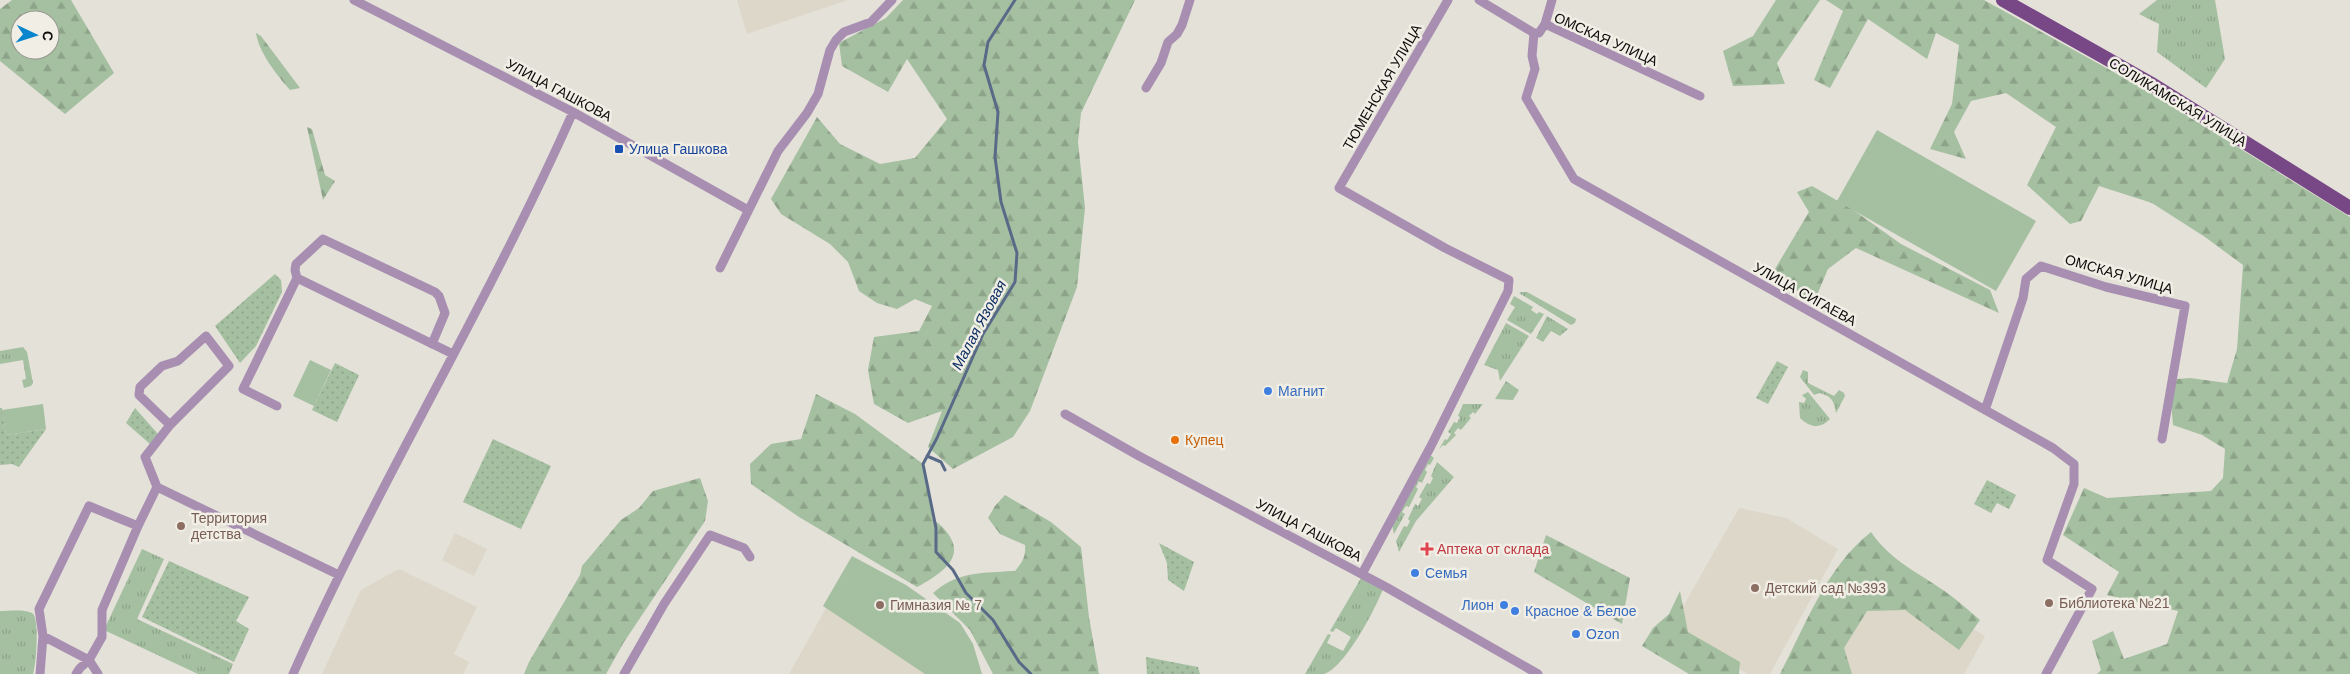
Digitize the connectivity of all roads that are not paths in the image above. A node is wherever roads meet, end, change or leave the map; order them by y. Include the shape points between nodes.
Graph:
1 (892, 0) edge
2 (1190, 0) edge
3 (1448, 0) edge
4 (1479, 0) edge
5 (1552, 0) edge
6 (2003, 0) edge
7 (359, 1) edge
8 (1545, 24) junction
9 (1534, 33) junction
10 (1146, 88) dead end
11 (1700, 96) dead end
12 (573, 112) junction
13 (2350, 208) edge
14 (748, 210) junction
15 (720, 268) dead end
16 (297, 278) junction
17 (432, 344) junction
18 (453, 354) junction
19 (277, 406) dead end
20 (1985, 410) junction
21 (1065, 414) dead end
22 (170, 426) junction
23 (2162, 439) dead end
24 (157, 487) junction
25 (138, 526) junction
26 (750, 556) dead end
27 (1362, 574) junction
28 (338, 575) junction
29 (43, 636) junction
30 (89, 660) junction
31 (40, 674) edge
32 (76, 674) edge
33 (98, 674) edge
34 (293, 674) edge
35 (624, 674) edge
36 (1538, 674) edge
37 (2046, 674) edge

1 - 14 street via 871,22 844,32 836,40 830,50 818,94 778,151
2 - 10 street via 1182,24 1168,42
3 - 27 street, ТЮМЕНСКАЯ УЛИЦА via 1339,188 1509,280 1508,291
4 - 9 street, ОМСКАЯ УЛИЦА
5 - 8 street
6 - 13 main road, СОЛИКАМСКАЯ УЛИЦА via 2150,83
7 - 12 street, УЛИЦА ГАШКОВА
8 - 9 street, ОМСКАЯ УЛИЦА via 1539,33
8 - 11 street, ОМСКАЯ УЛИЦА
9 - 20 street, УЛИЦА СИГАЕВА via 1534,69 1526,98 1574,179
12 - 14 street, УЛИЦА ГАШКОВА
12 - 18 street via 518,232
14 - 15 street
16 - 17 street
16 - 17 street via 296,264 323,239 435,292 445,313
16 - 19 street via 243,389
17 - 18 street
18 - 28 street
20 - 23 street, ОМСКАЯ УЛИЦА via 2023,298 2026,279 2041,266 2106,287 2185,306
20 - 37 street, УЛИЦА СИГАЕВА via 2053,448 2074,464 2074,484 2047,560 2092,590
21 - 27 street, УЛИЦА ГАШКОВА
22 - 22 street via 229,366 206,336 178,361 162,366 140,387 139,395
22 - 24 street via 145,457
24 - 25 street
24 - 28 street
25 - 29 street via 89,506 39,609
25 - 30 street via 102,610 102,637
26 - 35 street via 744,548 710,535 664,604
27 - 36 street, УЛИЦА ГАШКОВА
28 - 34 street
29 - 30 street
29 - 31 street
30 - 32 street
30 - 33 street

